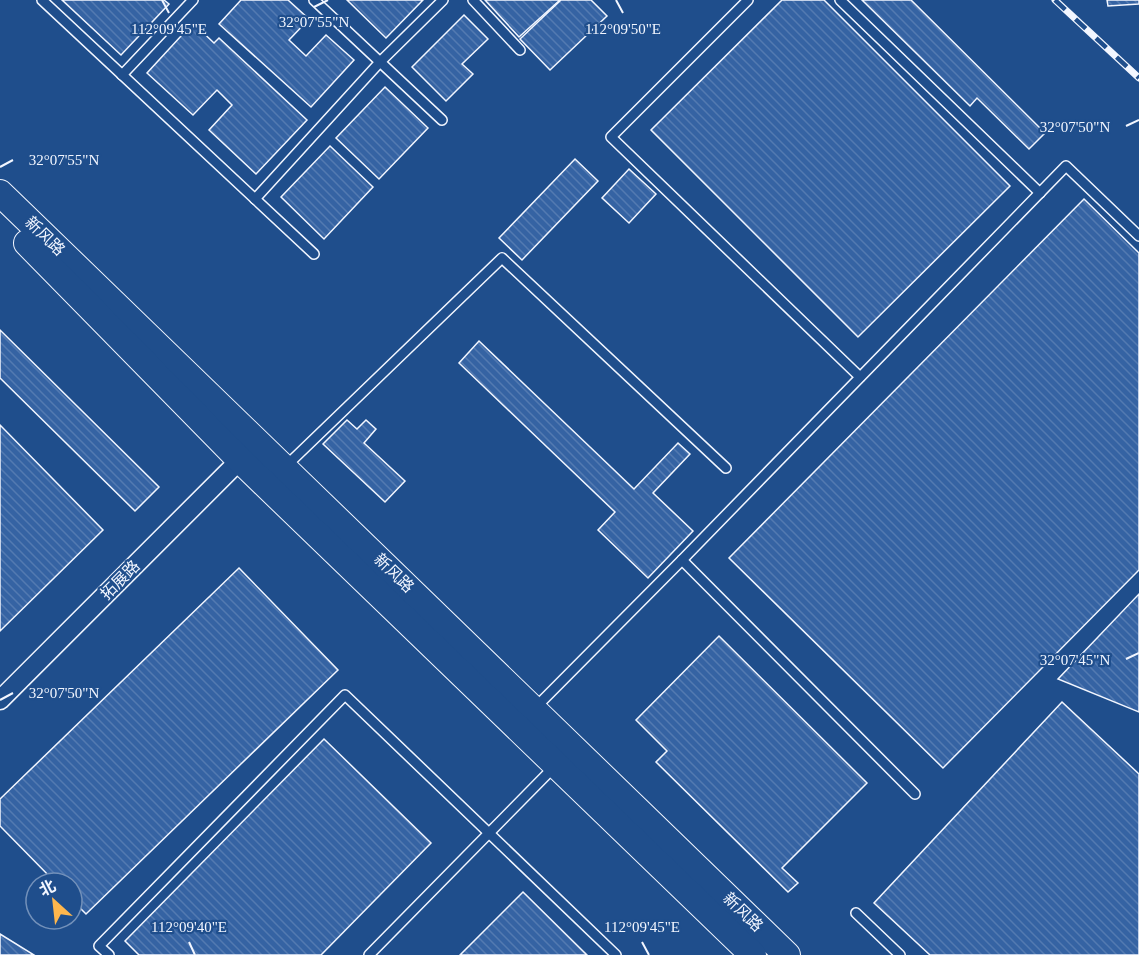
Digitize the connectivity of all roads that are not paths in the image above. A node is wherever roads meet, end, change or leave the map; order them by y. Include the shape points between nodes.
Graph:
1 (42, 0) edge
2 (193, 0) edge
3 (315, 0) edge
4 (443, 0) edge
5 (473, 0) edge
6 (748, 0) edge
7 (840, 0) edge
8 (520, 50) dead end
9 (380, 62) junction
10 (122, 75) junction
11 (442, 120) dead end
12 (0, 193) edge
13 (1040, 193) junction
14 (255, 199) junction
15 (0, 214) edge
16 (1139, 236) edge
17 (314, 254) dead end
18 (860, 377) junction
19 (240, 460) junction
20 (285, 467) junction
21 (726, 468) dead end
22 (682, 560) junction
23 (0, 700) edge
24 (534, 709) junction
25 (556, 764) junction
26 (915, 794) dead end
27 (489, 832) junction
28 (856, 913) dead end
29 (109, 955) edge
30 (369, 955) edge
31 (616, 955) edge
32 (753, 955) edge
33 (787, 955) edge
34 (900, 955) edge

1 - 10 lane
2 - 10 lane
3 - 9 lane
4 - 9 lane
5 - 8 lane
6 - 18 lane via 612,137
7 - 13 lane
9 - 11 lane
9 - 14 lane
10 - 14 lane
12 - 20 street, 新风路
13 - 16 lane via 1066,166
13 - 18 lane
14 - 17 lane
15 - 19 street, 新风路
18 - 22 lane
19 - 23 street, 拓展路
19 - 25 street, 新风路
20 - 21 lane via 502,258
20 - 24 street, 新风路
22 - 24 lane
22 - 26 lane
24 - 33 street, 新风路
25 - 27 lane
25 - 32 street, 新风路
27 - 29 lane via 345,695 99,946
27 - 30 lane
27 - 31 lane
28 - 34 lane

